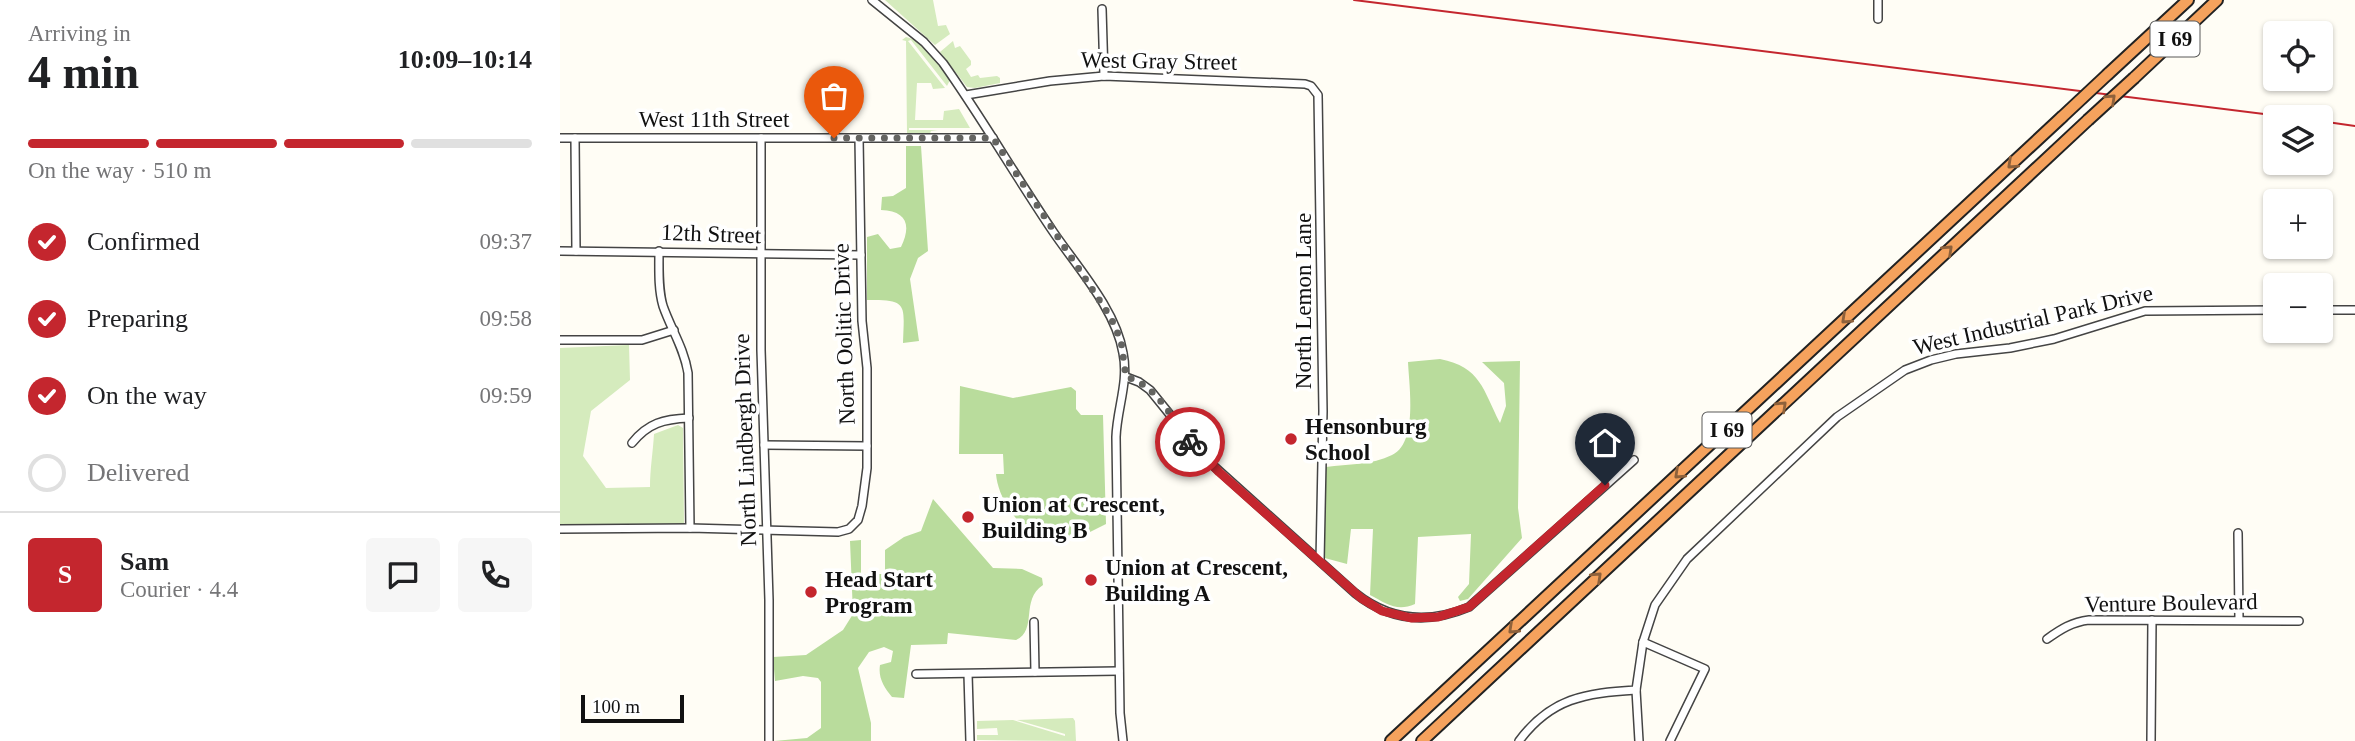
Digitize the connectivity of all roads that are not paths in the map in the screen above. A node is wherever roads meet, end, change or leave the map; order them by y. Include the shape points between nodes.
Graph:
1 (872, 0) edge
2 (1878, 0) edge
3 (2188, 0) edge
4 (2217, 0) edge
5 (1102, 9) dead end
6 (1878, 19) dead end
7 (1104, 76) junction
8 (1311, 86) joint
9 (966, 95) junction
10 (560, 138) edge
11 (575, 138) junction
12 (761, 138) junction
13 (859, 138) junction
14 (993, 138) junction
15 (560, 251) edge
16 (576, 251) junction
17 (659, 251) junction
18 (761, 253) junction
19 (861, 255) junction
20 (2263, 310) edge
21 (2333, 310) edge
22 (2355, 310) edge
23 (674, 330) junction
24 (560, 340) edge
25 (1126, 377) junction
26 (689, 418) junction
27 (632, 443) dead end
28 (764, 445) junction
29 (867, 446) junction
30 (1634, 460) dead end
31 (690, 528) junction
32 (560, 529) edge
33 (766, 530) junction
34 (2238, 533) dead end
35 (1320, 561) junction
36 (2239, 620) junction
37 (2151, 621) junction
38 (2299, 621) dead end
39 (1034, 622) dead end
40 (2047, 639) dead end
41 (1643, 642) junction
42 (1119, 671) junction
43 (1035, 672) junction
44 (916, 674) dead end
45 (968, 674) junction
46 (1636, 690) junction
47 (769, 741) edge
48 (970, 741) edge
49 (1123, 741) edge
50 (1391, 741) edge
51 (1422, 741) edge
52 (1519, 741) edge
53 (1639, 741) edge
54 (1670, 741) edge
55 (2151, 741) edge

1 - 9 street via 924,42
2 - 6 street
3 -> 50 highway, I 69, bridge
51 -> 4 highway, I 69, bridge
5 - 7 street
7 - 8 street, West Gray Street
7 - 9 street, West Gray Street
8 - 35 street, North Lemon Lane via 1318,95 1321,196
9 - 14 street
10 - 11 street, West 11th Street
11 - 12 street, West 11th Street
11 - 16 street
12 - 13 street, West 11th Street
12 - 18 street, North Lindbergh Drive
13 - 14 street, West 11th Street
13 - 19 street, North Oolitic Drive
14 - 25 street via 1111,318 1121,341
15 - 16 street, 12th Street
16 - 17 street, 12th Street
17 - 18 street, 12th Street
17 - 23 street via 659,286
18 - 19 street, 12th Street
18 - 28 street, North Lindbergh Drive
19 - 29 street, North Oolitic Drive
20 - 41 street, West Industrial Park Drive via 2146,311 2054,339 1956,354 1905,370 1837,417 1693,552 1655,605
21 - 22 street
23 - 24 street via 642,340
23 - 26 street via 688,373
25 - 35 street via 1155,396 1206,459
25 - 42 street via 1116,437
26 - 27 street via 653,425
26 - 31 street
28 - 29 street
28 - 33 street, North Lindbergh Drive
29 - 33 street, North Oolitic Drive via 862,506 852,527 838,532
30 - 35 street via 1478,601 1450,614 1411,618 1382,611
31 - 32 street
31 - 33 street
33 - 47 street, North Lindbergh Drive
34 - 36 street
36 - 37 street, Venture Boulevard
36 - 38 street, Venture Boulevard
37 - 40 street, Venture Boulevard via 2078,621
37 - 55 street
39 - 43 street
41 - 46 street, West Industrial Park Drive
41 - 54 street via 1704,669
42 - 43 street
42 - 49 street
43 - 45 street
44 - 45 street
45 - 48 street
46 - 52 street via 1573,698 1547,711
46 - 53 street, West Industrial Park Drive

